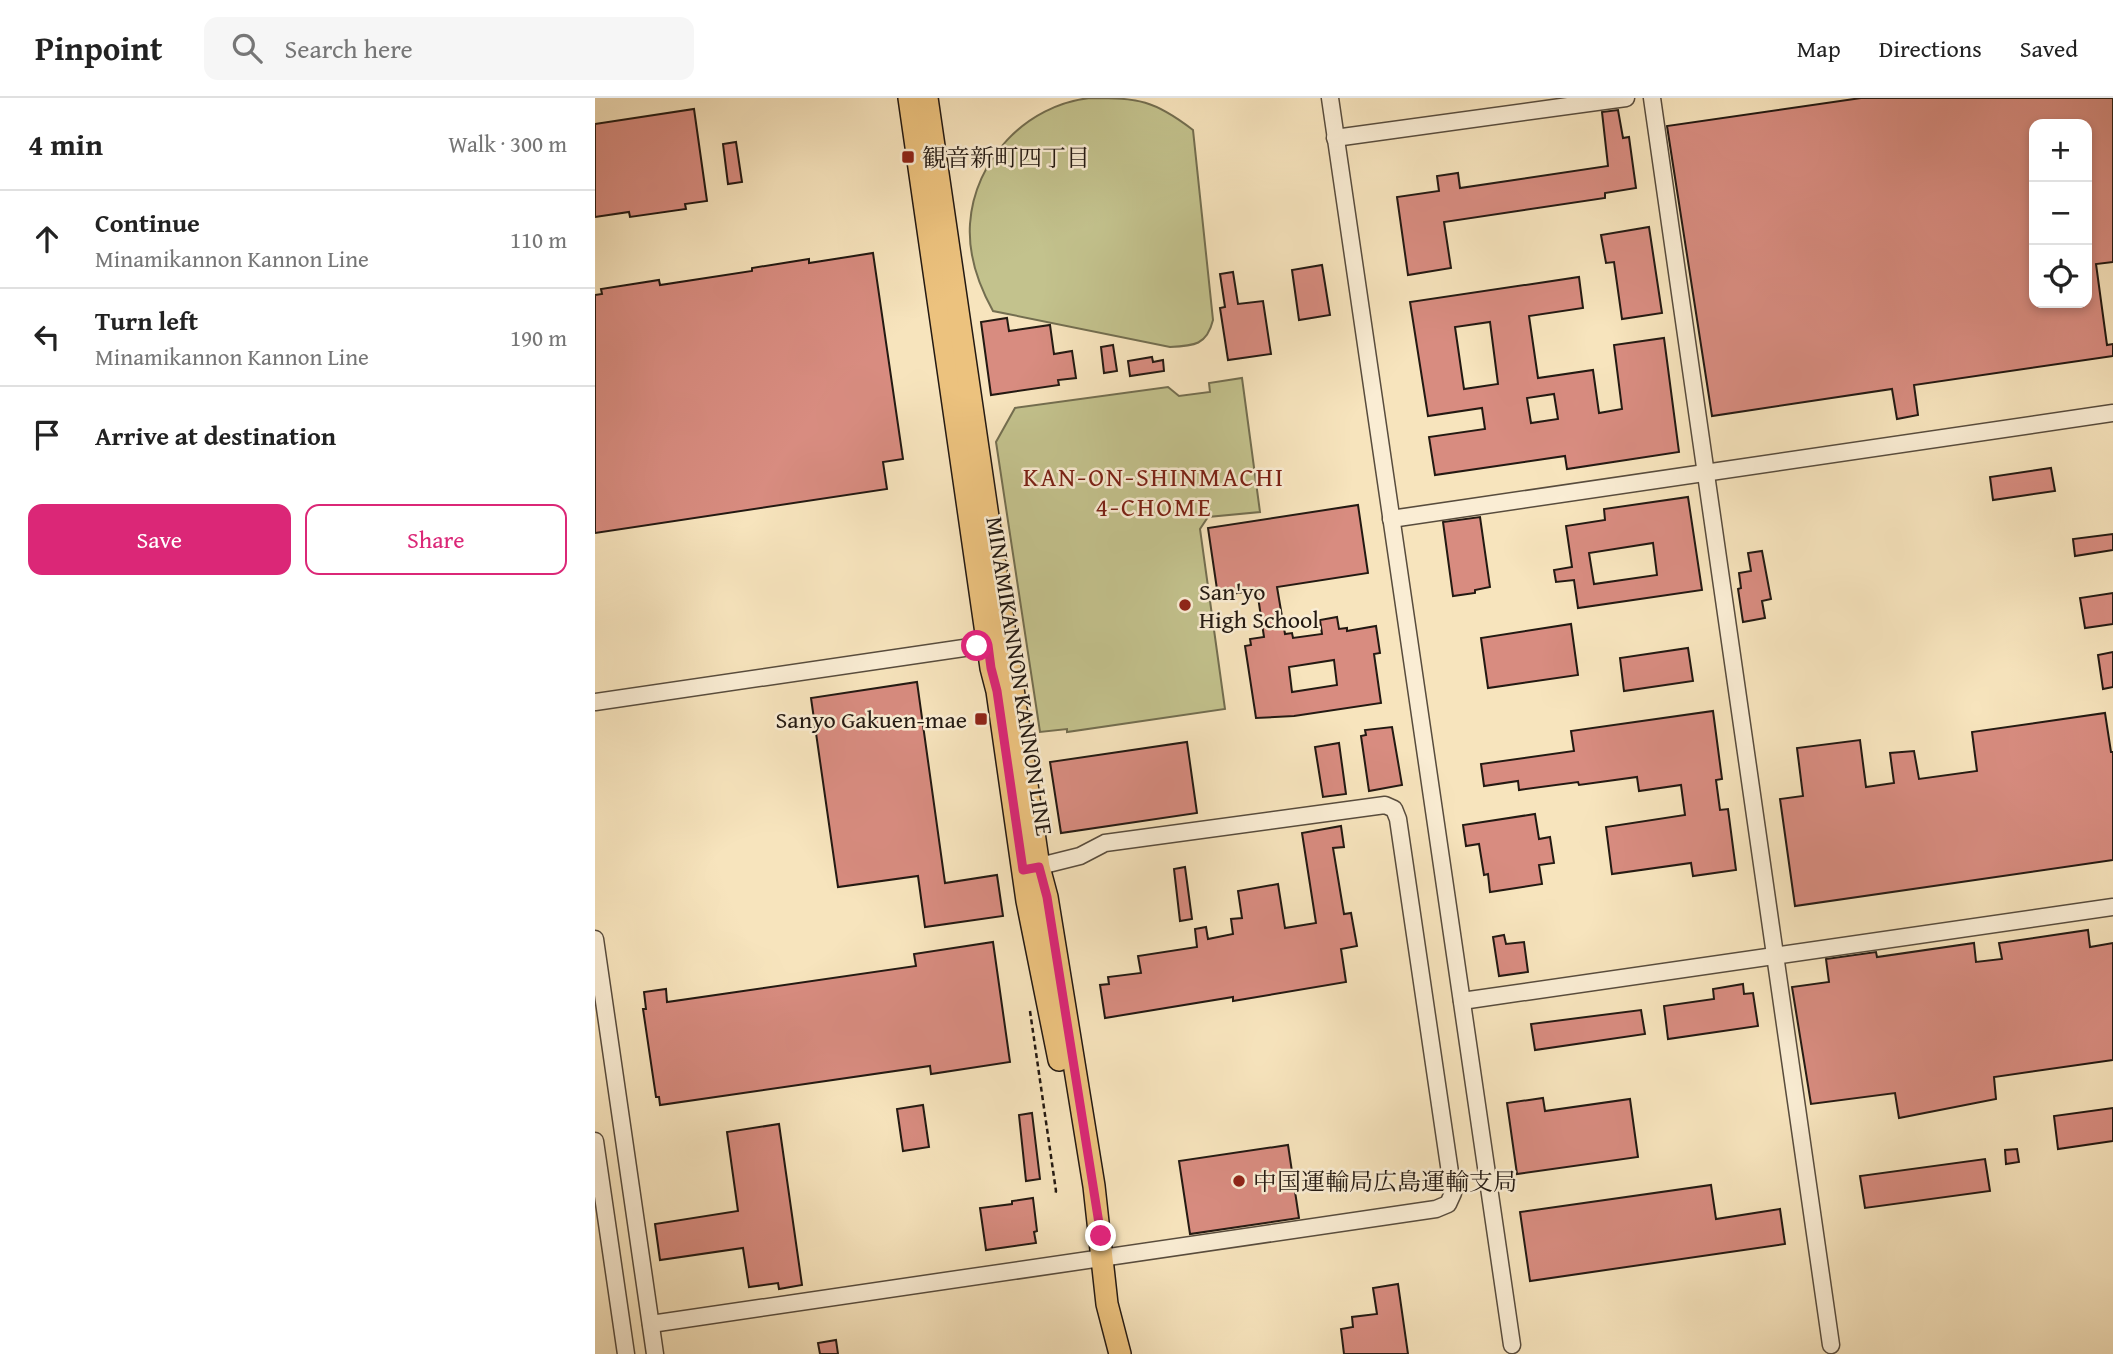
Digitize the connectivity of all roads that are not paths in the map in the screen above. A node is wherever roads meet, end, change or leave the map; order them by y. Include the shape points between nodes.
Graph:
1 (909, 98) edge
2 (927, 98) edge
3 (1330, 98) edge
4 (1626, 98) edge
5 (1652, 98) edge
6 (1335, 138) junction
7 (2113, 413) edge
8 (1706, 473) junction
9 (1391, 519) junction
10 (997, 643) junction
11 (595, 702) edge
12 (1031, 869) junction
13 (2113, 907) edge
14 (595, 939) edge
15 (1776, 956) junction
16 (1462, 1001) junction
17 (595, 1141) edge
18 (1101, 1258) junction
19 (650, 1324) junction
20 (1512, 1345) dead end
21 (1832, 1345) dead end
22 (626, 1354) edge
23 (655, 1354) edge
24 (1120, 1354) edge

1 - 10 main road, MINAMIKANNON KANNON LINE
2 - 10 main road, MINAMIKANNON KANNON LINE
3 - 6 street
4 - 6 street
5 - 8 street
6 - 9 street
7 - 8 street
8 - 9 street
8 - 15 street
9 - 16 street
10 - 11 street
10 - 12 main road, MINAMIKANNON KANNON LINE via 991,668
12 - 18 main road, MINAMIKANNON KANNON LINE via 1047,897 1094,1186
12 - 18 street via 1080,856 1105,843 1385,805 1398,819 1451,1200 1436,1209
13 - 15 street
14 - 19 street
15 - 16 street
15 - 21 street
16 - 20 street
17 - 22 street
18 - 19 street
18 - 24 main road, MINAMIKANNON KANNON LINE
19 - 23 street

